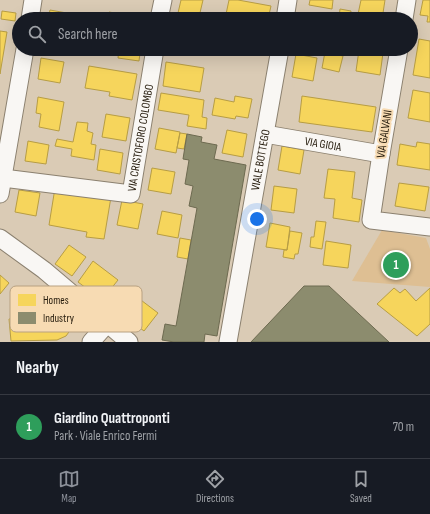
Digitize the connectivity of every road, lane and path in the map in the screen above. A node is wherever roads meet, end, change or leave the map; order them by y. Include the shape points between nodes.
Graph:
1 (33, 0) edge
2 (163, 0) edge
3 (288, 0) edge
4 (407, 0) edge
5 (31, 12) edge
6 (161, 12) edge
7 (286, 12) edge
8 (405, 12) edge
9 (24, 56) edge
10 (154, 56) edge
11 (279, 56) edge
12 (398, 56) edge
13 (266, 134) junction
14 (381, 154) junction
15 (2, 186) edge
16 (430, 227) edge
17 (0, 238) edge
18 (63, 286) edge
19 (100, 332) edge
20 (116, 332) edge
21 (91, 342) edge
22 (128, 342) edge
23 (228, 342) edge

1 - 5 street
2 - 6 street
3 - 7 street
4 - 8 street
9 - 15 street
10 - 15 street, VIA CRISTOFORO COLOMBO via 131,194
11 - 13 street, VIALE BOTTEGO
12 - 14 street, VIA GALVANI
13 - 14 street, VIA GIOIA
13 - 23 street, VIALE BOTTEGO
14 - 16 street, VIA GALVANI via 371,220
17 - 18 street
19 - 21 street
20 - 22 street

